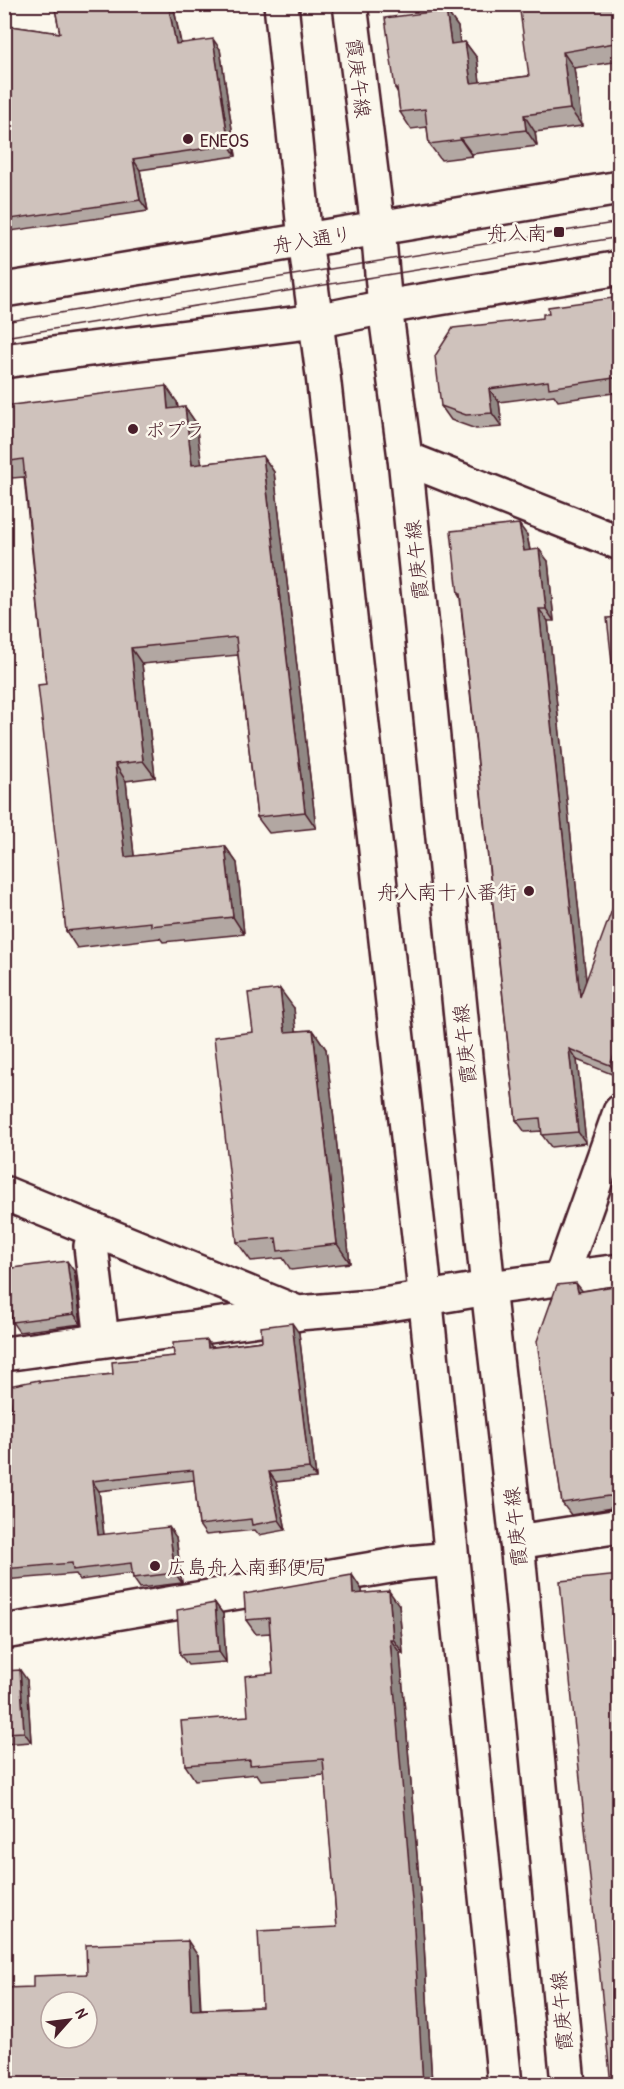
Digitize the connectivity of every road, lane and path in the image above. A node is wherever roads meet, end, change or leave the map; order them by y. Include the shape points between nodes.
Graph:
1 (281, 4) edge
2 (350, 4) edge
3 (620, 188) edge
4 (378, 228) junction
5 (305, 240) junction
6 (620, 268) edge
7 (4, 290) edge
8 (385, 307) junction
9 (316, 321) junction
10 (4, 361) edge
11 (405, 458) junction
12 (620, 543) edge
13 (620, 1112) edge
14 (4, 1193) edge
15 (95, 1230) junction
16 (620, 1271) edge
17 (561, 1278) junction
18 (488, 1288) junction
19 (425, 1298) junction
20 (298, 1313) junction
21 (102, 1340) junction
22 (4, 1354) edge
23 (620, 1526) edge
24 (517, 1542) junction
25 (452, 1559) junction
26 (4, 1632) edge
27 (505, 2085) edge
28 (568, 2085) edge

1 - 5 street
2 - 4 street, 霞庚午線
3 - 4 street, 舟入通り
4 - 5 street, 舟入通り
4 - 8 street, 霞庚午線
5 - 7 street, 舟入通り
5 - 9 street
6 - 8 street
8 - 9 street
8 - 11 street, 霞庚午線
9 - 10 street
9 - 19 street
11 - 12 street
11 - 18 street, 霞庚午線
13 - 17 street
14 - 15 street
15 - 20 street
15 - 21 street via 91,1246
16 - 17 street
17 - 18 street
18 - 19 street
18 - 24 street, 霞庚午線
19 - 20 street
19 - 25 street
20 - 21 street
21 - 22 street
23 - 24 street
24 - 28 street, 霞庚午線
25 - 26 street via 408,1563
25 - 27 street

